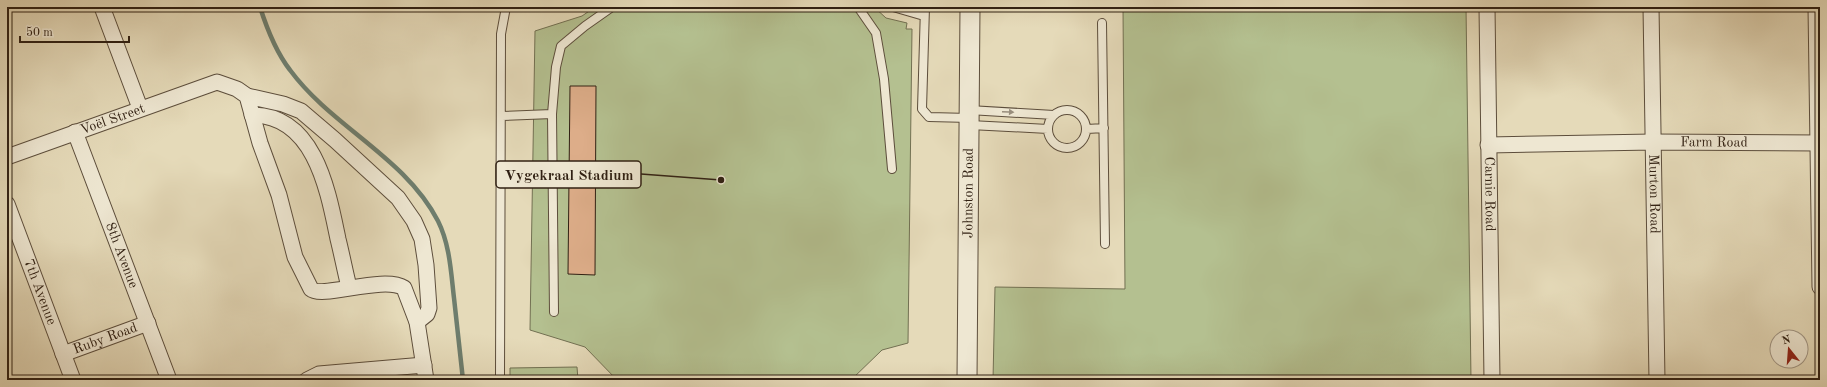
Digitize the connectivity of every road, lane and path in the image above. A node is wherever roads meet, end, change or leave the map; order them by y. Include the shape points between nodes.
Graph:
1 (102, 7) edge
2 (506, 7) edge
3 (612, 7) edge
4 (858, 7) edge
5 (893, 7) edge
6 (925, 7) edge
7 (970, 7) edge
8 (1487, 7) edge
9 (1651, 7) edge
10 (1816, 7) edge
11 (924, 16) junction
12 (1102, 23) dead end
13 (247, 96) junction
14 (140, 108) junction
15 (552, 114) junction
16 (252, 115) junction
17 (1054, 115) junction
18 (502, 116) junction
19 (970, 118) junction
20 (1086, 128) junction
21 (1104, 128) junction
22 (1048, 129) junction
23 (75, 132) junction
24 (1653, 142) junction
25 (1819, 143) edge
26 (1488, 145) junction
27 (7, 157) edge
28 (892, 169) dead end
29 (7, 204) edge
30 (1104, 244) dead end
31 (349, 287) junction
32 (1820, 287) edge
33 (554, 312) dead end
34 (417, 322) junction
35 (148, 323) junction
36 (63, 354) junction
37 (424, 365) junction
38 (73, 380) edge
39 (169, 380) edge
40 (307, 380) edge
41 (426, 380) edge
42 (500, 380) edge
43 (967, 380) edge
44 (1492, 380) edge
45 (1657, 380) edge

1 - 14 street
2 - 18 lane via 501,34
3 - 15 lane via 561,46 556,67
4 - 28 lane via 876,33 884,79
5 - 11 lane
6 - 11 lane
7 - 19 street, Johnston Road
8 - 26 street, Carnie Road
9 - 24 street, Murton Road
10 - 25 street
11 - 19 lane via 922,109 929,118
12 - 21 lane
13 - 14 street, Voël Street via 237,89 217,82
13 - 16 street
13 - 34 street via 301,111 374,174 405,206 419,231 426,265 429,308 427,314
14 - 23 street, Voël Street
15 - 18 lane
15 - 33 lane
16 - 31 street via 275,118 304,142 315,157 331,204
16 - 31 street via 279,195 295,257 306,281 314,292 319,293
19 -> 17 lane
17 - 20 lane via 1068,109 1075,111 1085,121
17 - 22 lane
18 - 42 lane
19 - 22 lane
19 - 43 street, Johnston Road
20 - 21 lane
20 - 22 lane via 1081,142 1068,148 1054,142
21 - 30 lane
23 - 27 street, Voël Street
23 - 35 street, 8th Avenue
24 - 25 street, Farm Road
24 - 26 street, Farm Road
24 - 45 street, Murton Road
25 - 32 street
26 - 44 street, Carnie Road
29 - 36 street, 7th Avenue
31 - 34 street via 384,285 404,288
34 - 37 street
35 - 36 street, Ruby Road
35 - 39 street, 8th Avenue
36 - 38 street, 7th Avenue
37 - 40 street via 319,374
37 - 41 street

